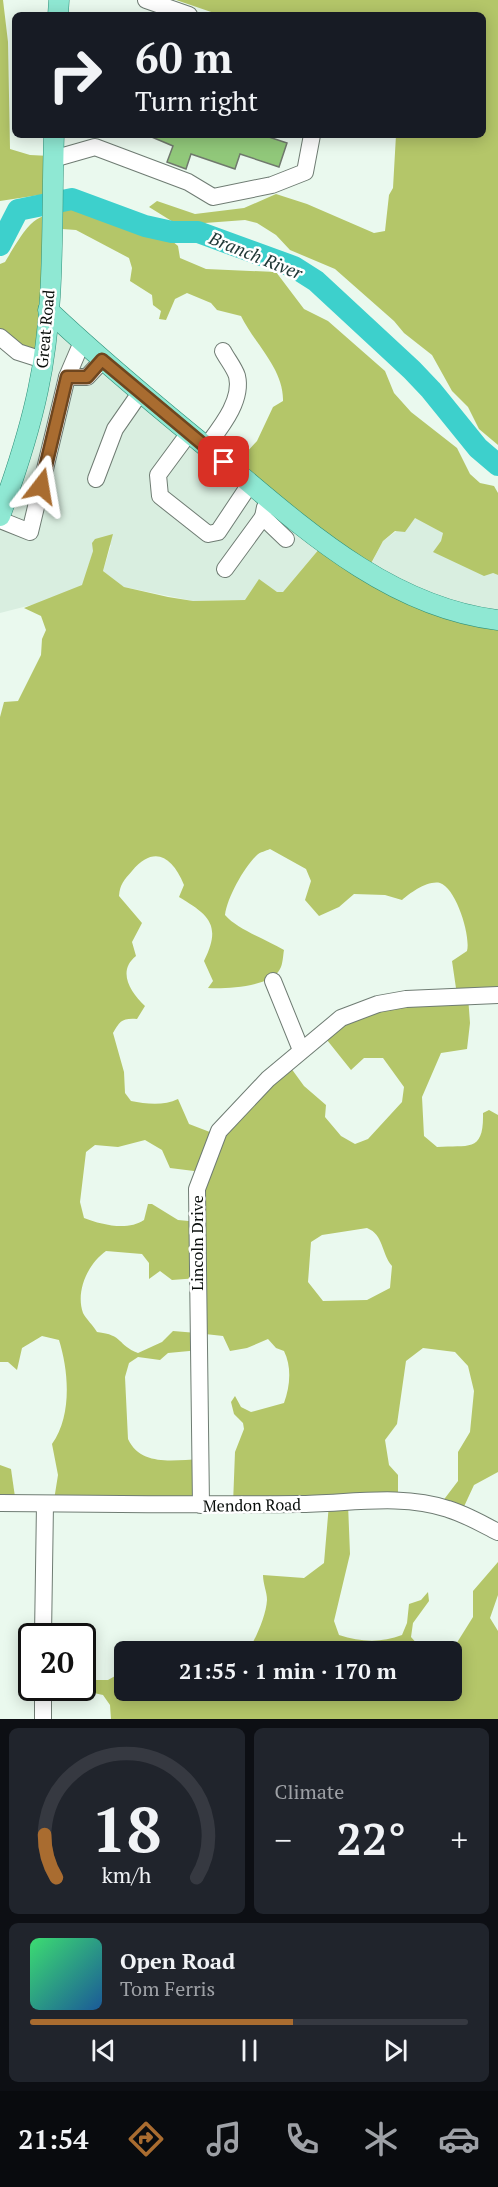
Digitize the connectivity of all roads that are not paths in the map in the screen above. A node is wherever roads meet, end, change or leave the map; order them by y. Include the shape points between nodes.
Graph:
1 (146, 0) edge
2 (180, 12) edge
3 (54, 138) edge
4 (311, 138) edge
5 (53, 167) junction
6 (48, 310) junction
7 (0, 337) edge
8 (82, 342) junction
9 (223, 351) dead end
10 (43, 360) junction
11 (102, 360) junction
12 (67, 377) junction
13 (140, 393) junction
14 (28, 431) junction
15 (189, 433) junction
16 (52, 439) junction
17 (206, 447) junction
18 (96, 479) dead end
19 (250, 484) junction
20 (268, 498) junction
21 (263, 517) junction
22 (0, 518) edge
23 (286, 540) dead end
24 (225, 569) dead end
25 (498, 620) edge
26 (273, 981) dead end
27 (498, 995) edge
28 (301, 1050) junction
29 (0, 1503) edge
30 (45, 1503) junction
31 (201, 1505) junction
32 (498, 1532) edge
33 (43, 1623) edge
34 (43, 1701) edge
35 (43, 1719) edge

1 - 2 street
3 - 5 main road, Great Road
4 - 5 street via 305,172 272,185 213,197 188,182 95,147
5 - 6 main road, Great Road
6 - 8 main road
6 - 10 main road, Great Road
7 - 10 street via 18,352
8 - 11 main road
8 - 12 street
9 - 17 street via 236,375 238,388 235,402
10 - 14 main road, Great Road
11 - 12 street via 87,377
11 - 13 main road
12 - 16 street
13 - 15 main road
13 - 18 street via 115,429
14 - 16 street
14 - 22 main road, Great Road
15 - 17 main road
15 - 19 street via 158,475 160,496 208,534 218,532
16 - 22 street via 30,532
17 - 19 main road
19 - 20 main road
20 - 21 street
20 - 25 main road via 340,555 384,580 439,606
21 - 23 street
21 - 24 street
26 - 28 street
27 - 28 street, Lincoln Drive via 427,997 378,1004 341,1018
28 - 31 street, Lincoln Drive via 219,1131 197,1189
29 - 30 street, Mendon Road
30 - 31 street, Mendon Road
30 - 33 street
31 - 32 street, Mendon Road via 415,1503 448,1508
34 - 35 street

